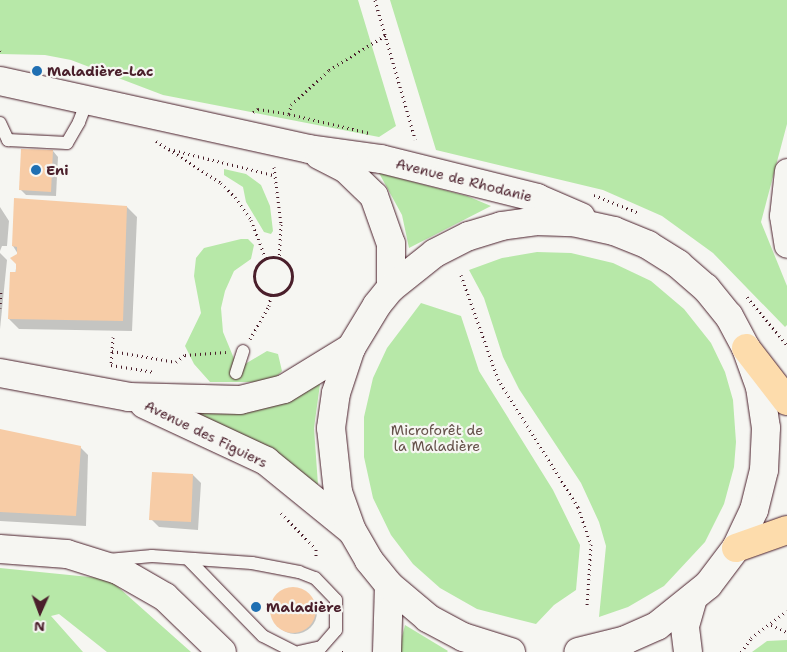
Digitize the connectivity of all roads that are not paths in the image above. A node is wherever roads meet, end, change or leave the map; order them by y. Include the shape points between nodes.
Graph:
1 (0, 81) edge
2 (87, 101) junction
3 (0, 123) edge
4 (309, 149) junction
5 (787, 171) edge
6 (614, 231) junction
7 (787, 246) edge
8 (391, 288) junction
9 (351, 348) junction
10 (746, 348) junction
11 (243, 351) road end
12 (0, 374) edge
13 (236, 374) dead end
14 (128, 397) junction
15 (787, 401) edge
16 (787, 530) edge
17 (352, 531) junction
18 (736, 548) junction
19 (0, 549) edge
20 (188, 559) junction
21 (93, 561) junction
22 (389, 585) junction
23 (692, 602) junction
24 (493, 650) edge
25 (222, 652) edge
26 (294, 652) edge
27 (300, 652) edge
28 (387, 652) edge
29 (578, 652) edge
30 (688, 652) edge

1 - 2 main road, Avenue de Rhodanie
2 - 3 lane via 67,143 8,140
2 - 4 main road, Avenue de Rhodanie
4 - 6 main road, Avenue de Rhodanie via 381,158 537,198
4 - 8 main road, Avenue de Rhodanie via 345,168 374,196 391,244
5 - 7 street via 782,216
6 - 8 main road via 573,222 535,221 501,226 469,236 435,253
6 - 10 main road via 648,245 678,264 706,288 728,316
8 - 9 main road
9 - 14 main road, Avenue des Figuiers via 284,389 262,396 207,401
9 - 17 main road via 336,393 331,428 338,492
10 - 15 highway
10 - 18 main road via 760,387 766,428 764,470 754,510
11 - 13 lane
12 - 14 main road, Avenue des Figuiers
14 - 17 main road, Avenue des Figuiers via 266,461
16 - 18 highway
17 - 22 main road
18 - 23 main road
19 - 21 main road via 67,554
20 - 21 lane via 152,556
20 - 26 lane via 263,636
20 - 27 lane via 282,568 315,578 336,600 336,630 321,647
21 - 25 main road via 118,570 165,597
22 - 24 main road via 428,618
22 - 28 main road
23 - 29 main road via 657,626 626,640
23 - 30 main road via 685,626

